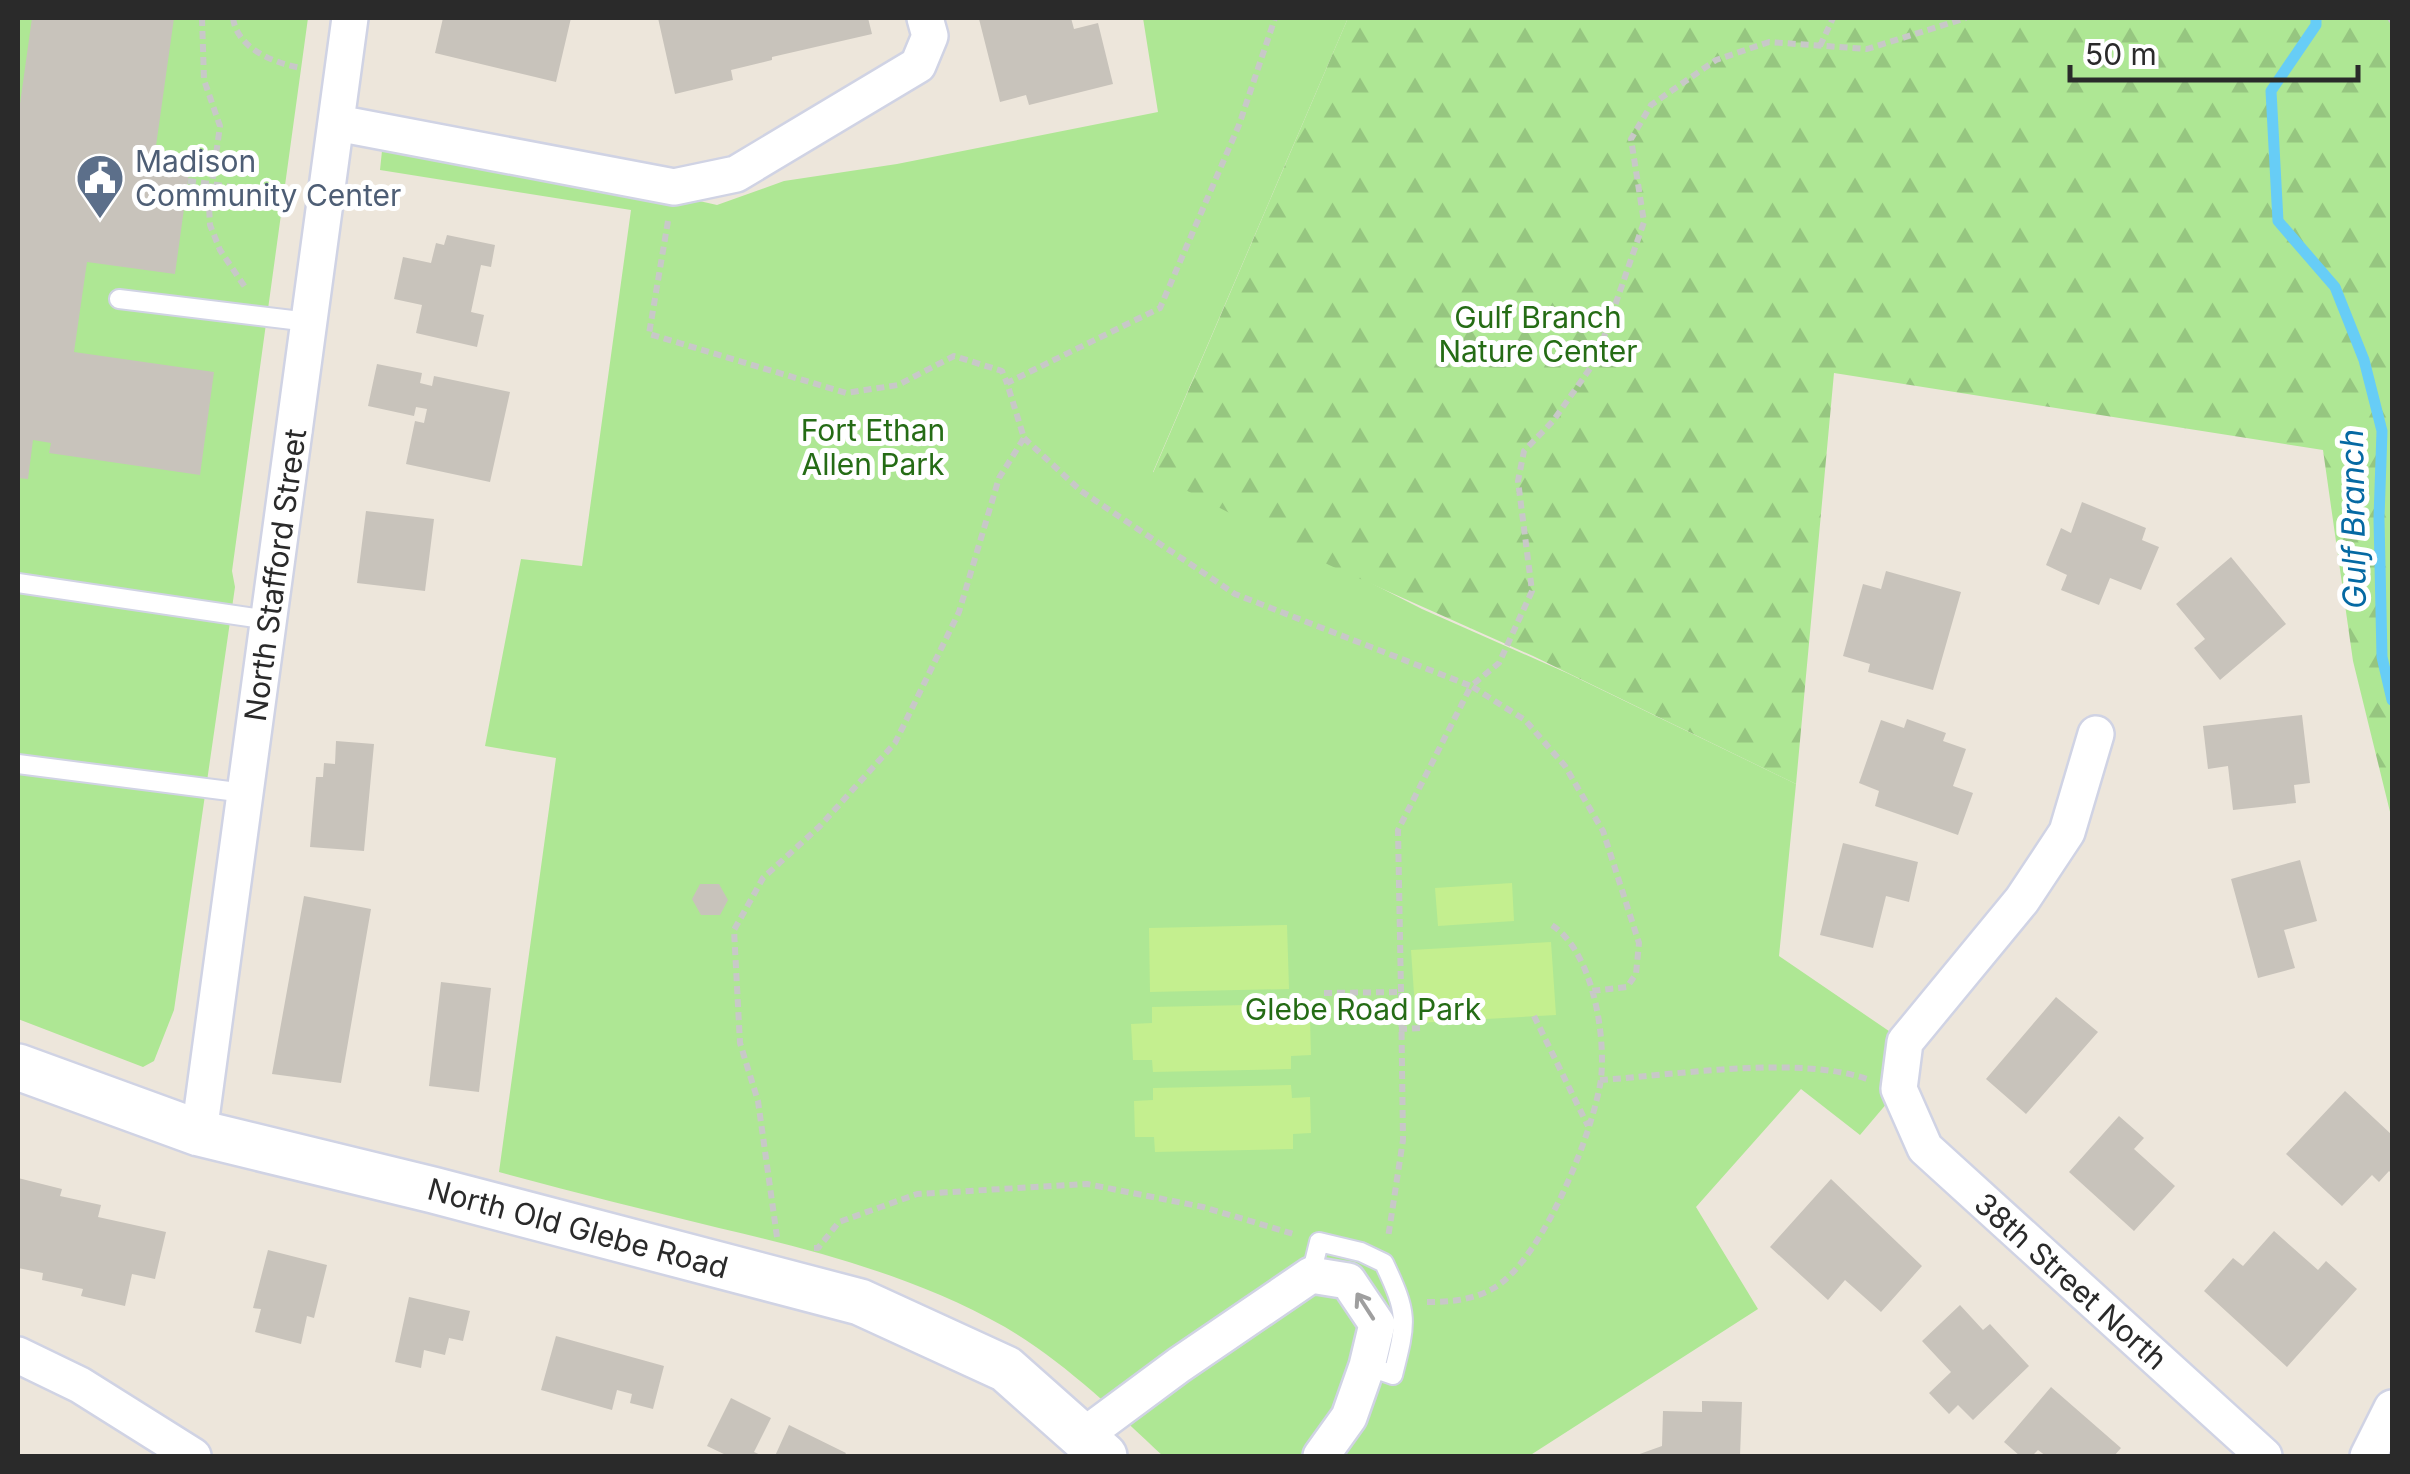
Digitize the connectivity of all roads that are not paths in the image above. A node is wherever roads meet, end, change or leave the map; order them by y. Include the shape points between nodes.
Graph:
1 (350, 18) edge
2 (926, 18) edge
3 (337, 123) junction
4 (119, 299) dead end
5 (310, 322) junction
6 (18, 583) edge
7 (269, 620) junction
8 (2096, 734) dead end
9 (18, 764) edge
10 (246, 794) junction
11 (18, 1067) edge
12 (200, 1133) junction
13 (1315, 1258) junction
14 (18, 1355) edge
15 (1367, 1366) junction
16 (2392, 1408) edge
17 (1093, 1447) edge
18 (193, 1456) edge
19 (1321, 1456) edge
20 (2264, 1456) edge
21 (2368, 1456) edge

1 - 3 street, North Stafford Street
2 - 3 street via 930,36 918,65 736,174 674,186
3 - 5 street, North Stafford Street
4 - 5 lane
5 - 7 street, North Stafford Street
6 - 7 lane
7 - 10 street, North Stafford Street
8 - 20 street, 38th Street North via 2067,832 2022,900 1905,1042 1900,1089 1925,1148
9 - 10 lane
10 - 12 street, North Stafford Street
11 - 12 street, North Old Glebe Road
12 - 17 street, North Old Glebe Road via 860,1302 1006,1368
15 -> 13 street via 1377,1324 1348,1281
13 - 15 lane via 1361,1252 1384,1262 1406,1326 1393,1374
13 - 17 street via 1179,1365
14 - 18 street via 80,1384
15 - 19 street via 1348,1416
16 - 21 street

